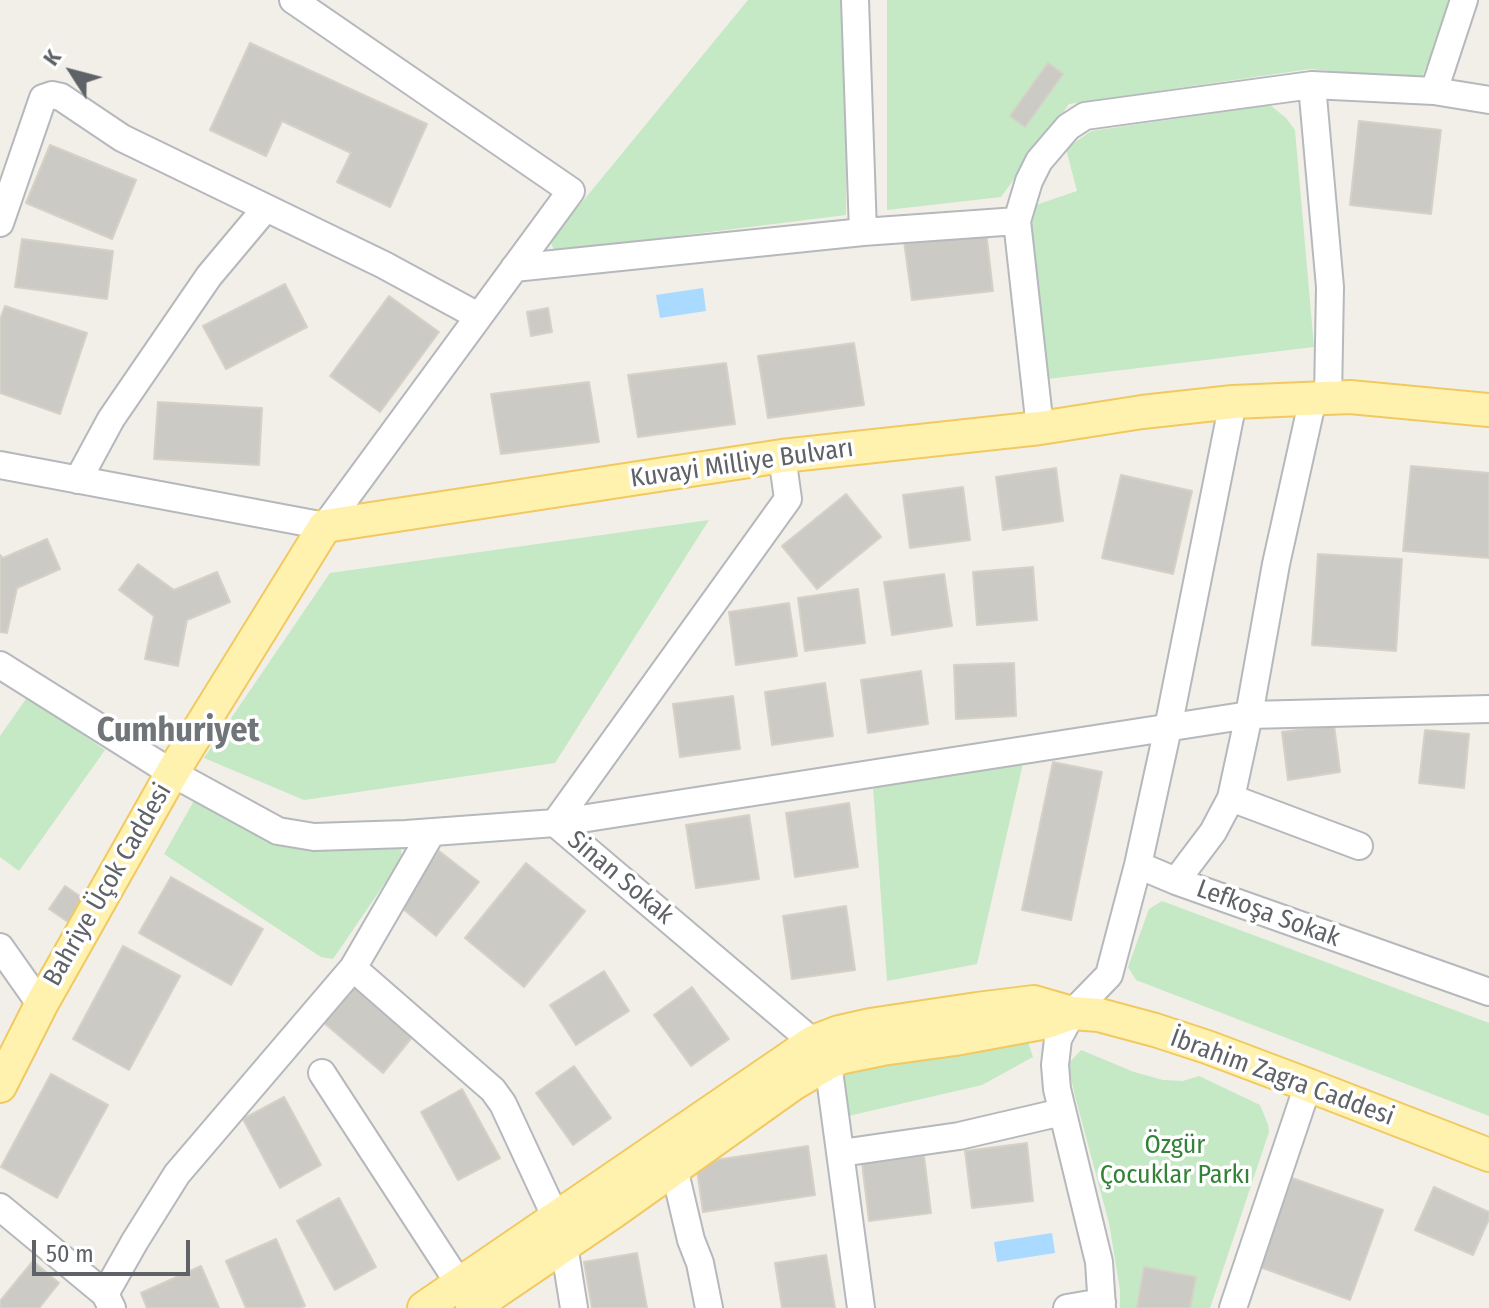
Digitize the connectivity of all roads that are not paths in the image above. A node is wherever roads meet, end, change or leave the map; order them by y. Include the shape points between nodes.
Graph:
1 (293, 0) edge
2 (855, 0) edge
3 (1464, 0) edge
4 (1312, 85) junction
5 (1434, 91) junction
6 (1489, 100) edge
7 (266, 208) junction
8 (1017, 221) junction
9 (0, 223) edge
10 (863, 232) junction
11 (514, 268) junction
12 (478, 316) junction
13 (1320, 398) junction
14 (1233, 402) junction
15 (1489, 410) edge
16 (1040, 428) junction
17 (782, 456) junction
18 (0, 465) edge
19 (78, 480) junction
20 (325, 526) junction
21 (0, 665) edge
22 (1489, 709) edge
23 (1249, 715) junction
24 (1168, 728) junction
25 (172, 773) junction
26 (1231, 798) junction
27 (555, 823) junction
28 (432, 832) junction
29 (1359, 846) dead end
30 (1138, 865) junction
31 (1176, 881) junction
32 (0, 947) edge
33 (353, 968) junction
34 (1489, 992) edge
35 (41, 1005) junction
36 (1072, 1013) junction
37 (821, 1052) junction
38 (322, 1073) dead end
39 (1308, 1085) junction
40 (0, 1086) edge
41 (1062, 1112) junction
42 (841, 1153) junction
43 (1489, 1155) edge
44 (674, 1168) junction
45 (0, 1207) edge
46 (560, 1231) junction
47 (466, 1296) edge
48 (109, 1301) edge
49 (1102, 1305) edge
50 (424, 1308) edge
51 (574, 1308) edge
52 (709, 1308) edge
53 (861, 1308) edge
54 (1067, 1308) edge
55 (1233, 1308) edge

1 - 11 street via 571,191
2 - 10 street
3 - 5 street
4 - 5 street
4 - 8 street via 1076,120 1039,161
4 - 13 street, Lefkoşa Sokak via 1330,287
5 - 6 street
7 - 9 street via 122,138 52,95 43,98
7 - 12 street
7 - 19 street via 209,276 111,419
8 - 10 street
8 - 16 street
10 - 11 street
11 - 12 street
12 - 20 street
13 - 14 main road, Kuvayi Milliye Bulvarı
13 - 15 main road, Kuvayi Milliye Bulvarı
13 - 23 street, Lefkoşa Sokak via 1276,564
14 - 16 main road, Kuvayi Milliye Bulvarı
14 - 24 street
16 - 17 main road, Kuvayi Milliye Bulvarı
17 - 20 main road, Kuvayi Milliye Bulvarı
17 - 27 street, Sinan Sokak via 788,499
18 - 19 street, Kuvayi Milliye Bulvarı
19 - 20 street, Kuvayi Milliye Bulvarı
20 - 25 main road, Bahriye Üçok Caddesi
21 - 25 street
22 - 23 street
23 - 24 street
23 - 26 street, Lefkoşa Sokak
24 - 27 street
24 - 30 street
25 - 28 street via 278,831 314,837
25 - 35 main road, Bahriye Üçok Caddesi
26 - 29 street
26 - 31 street, Lefkoşa Sokak
27 - 28 street
27 - 37 street, Sinan Sokak
28 - 33 street
30 - 31 street
30 - 36 street via 1109,975
31 - 34 street, Lefkoşa Sokak
32 - 35 street
33 - 46 street via 493,1090
33 - 48 street via 177,1174 135,1241
35 - 40 main road, Bahriye Üçok Caddesi
36 - 37 main road, İbrahim Zagra Caddesi via 1034,1002 870,1025 839,1032
36 - 39 main road, İbrahim Zagra Caddesi via 1155,1030
36 - 41 street via 1058,1039 1055,1065
37 - 42 street
37 - 44 main road via 793,1084
37 - 46 main road
38 - 47 street
39 - 43 main road, İbrahim Zagra Caddesi
39 - 55 street
41 - 42 street via 959,1136
41 - 49 street via 1099,1262
42 - 53 street
44 - 46 main road
44 - 52 street
45 - 48 street
46 - 47 main road
46 - 51 street
47 - 50 main road
49 - 54 street

